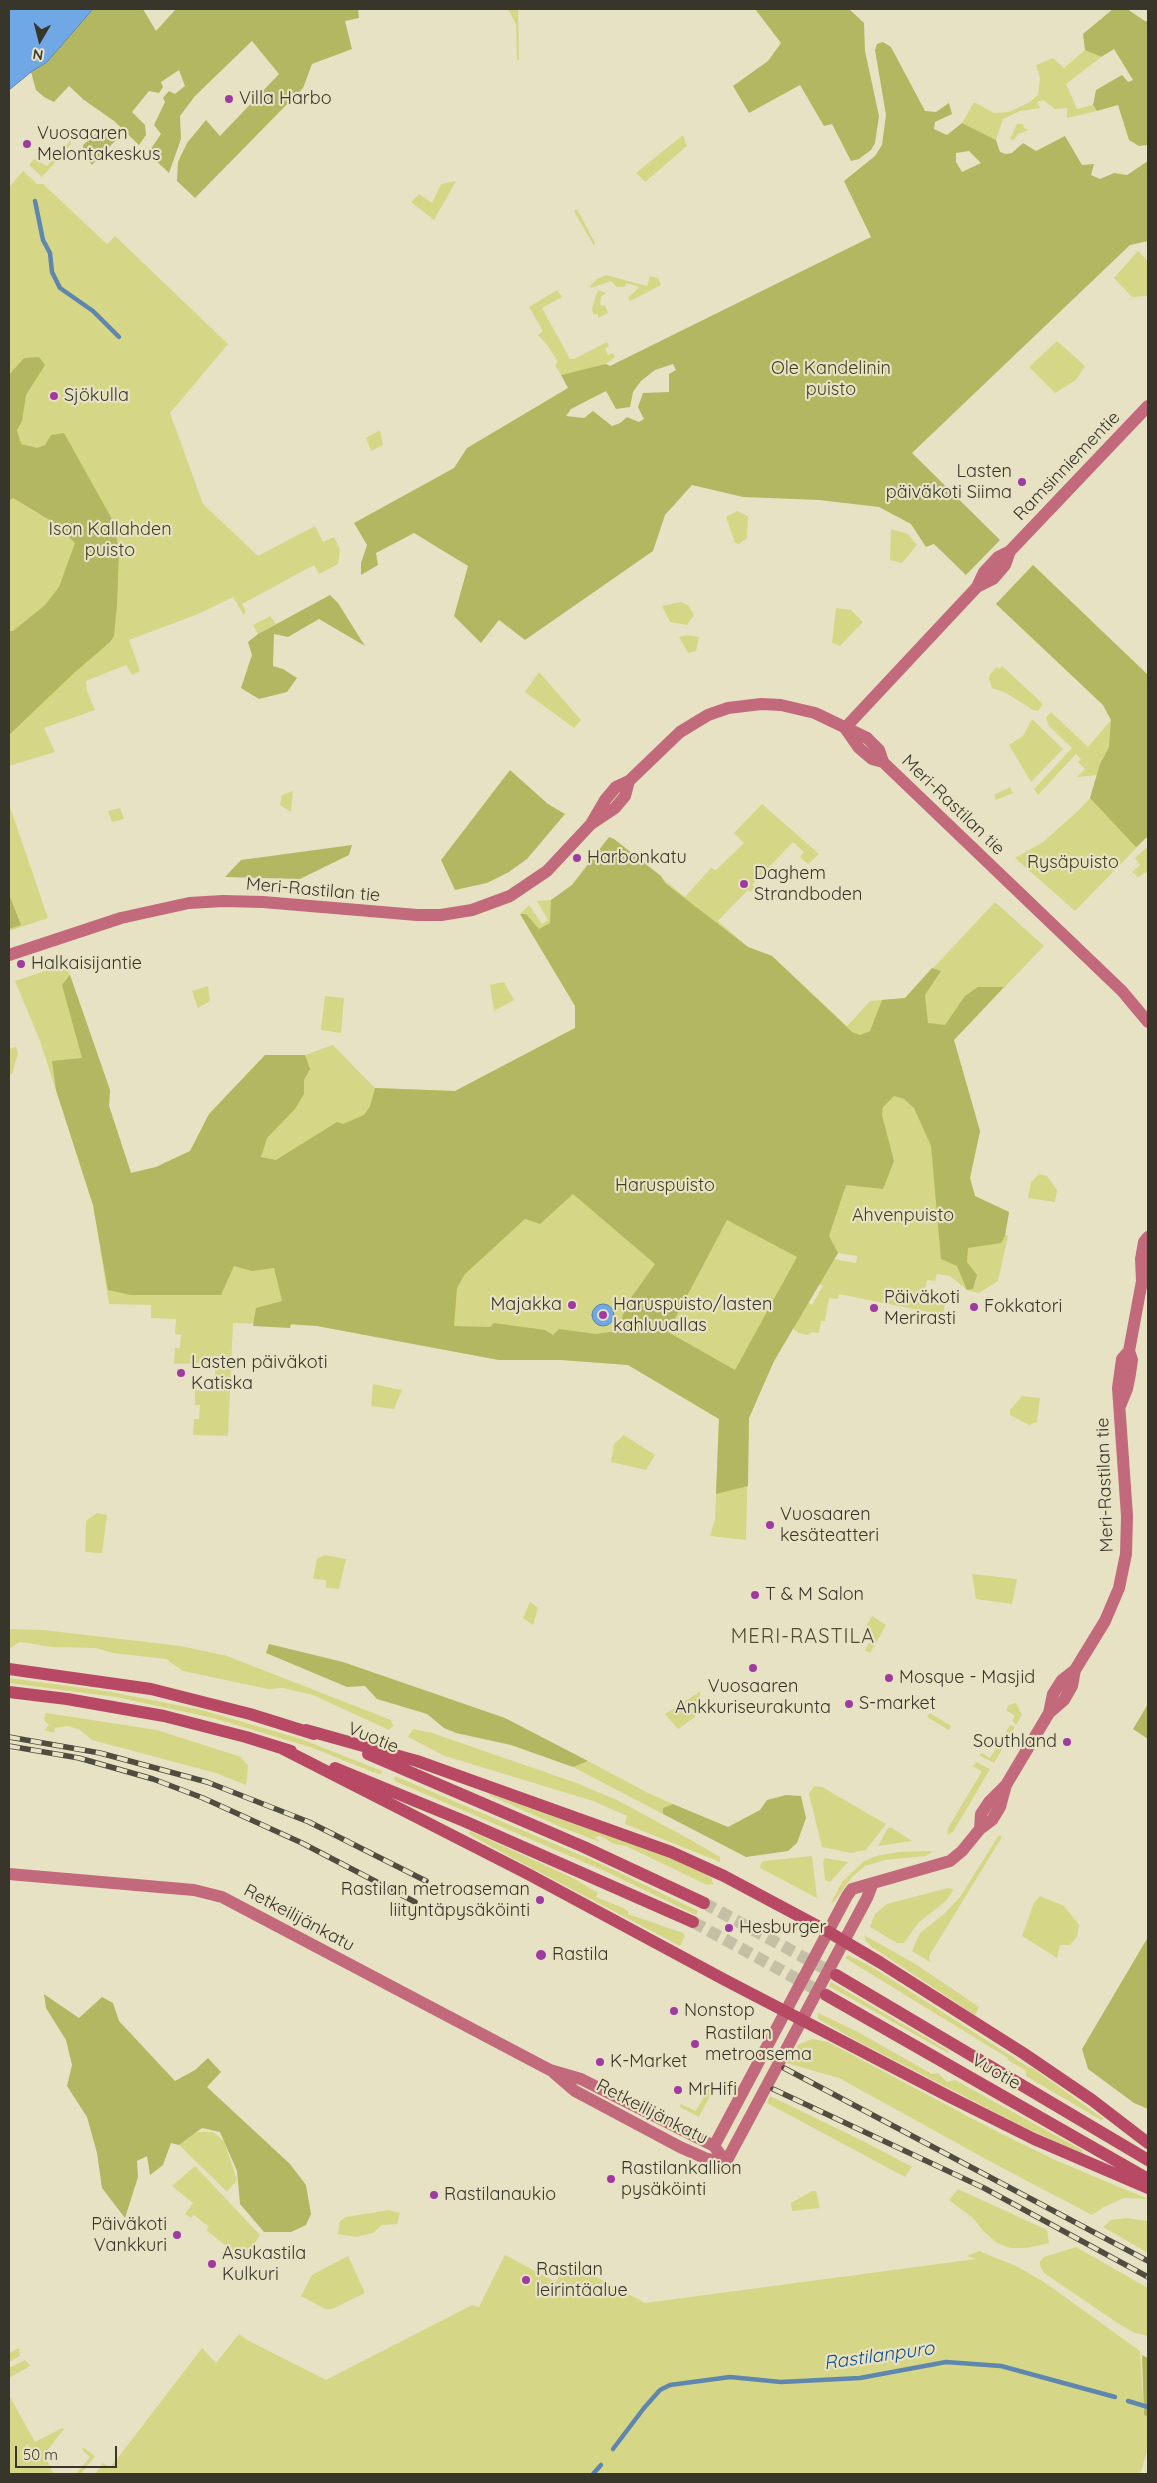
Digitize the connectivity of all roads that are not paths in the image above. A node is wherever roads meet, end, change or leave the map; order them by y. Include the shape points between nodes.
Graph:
1 (1148, 406) edge
2 (845, 728) junction
3 (9, 956) edge
4 (1148, 1022) edge
5 (1148, 1236) edge
6 (1148, 1269) edge
7 (1142, 1282) junction
8 (9, 1669) edge
9 (9, 1692) edge
10 (306, 1730) junction
11 (283, 1749) junction
12 (9, 1874) edge
13 (872, 1885) junction
14 (704, 1903) tunnel mouth
15 (693, 1922) tunnel mouth
16 (827, 1931) junction
17 (843, 1941) junction
18 (836, 1975) tunnel mouth
19 (826, 1995) tunnel mouth
20 (785, 2012) junction
21 (800, 2020) junction
22 (550, 2070) junction
23 (1148, 2143) edge
24 (714, 2146) junction
25 (1148, 2160) edge
26 (726, 2162) junction
27 (1148, 2179) edge
28 (1148, 2188) edge

1 - 2 street, Ramsinniementie via 1010,550 1006,565 993,579 977,586
2 - 3 street, Meri-Rastilan tie via 798,708 761,704 728,708 708,715 680,732 629,781 625,796 591,824 547,871 510,896 472,910 417,915 263,902 189,903 121,918
2 - 4 street, Meri-Rastilan tie via 859,748 872,759 883,762 1122,991
5 - 7 street, Meri-Rastilan tie via 1141,1259
6 - 7 street, Meri-Rastilan tie
7 - 13 street, Meri-Rastilan tie via 1129,1351 1122,1359 1119,1372 1120,1443 1127,1516 1124,1569 1105,1621 1075,1670 1062,1680 1053,1694 1049,1712 1006,1785 989,1802 982,1814 980,1829 962,1851 950,1861
8 - 10 main road, Vuotie via 151,1689
9 - 11 main road via 164,1716
10 - 14 main road, Vuotie via 496,1809
10 - 16 main road via 418,1761 671,1852 724,1876
11 - 15 main road via 374,1782
11 - 20 main road via 537,1878
12 - 22 street, Retkeilijänkatu via 194,1890 222,1897
13 - 16 street, Meri-Rastilan tie via 852,1889
13 - 17 street
16 - 17 main road
16 - 20 street, Meri-Rastilan tie
17 - 21 street
17 - 23 main road via 1023,2053
18 - 25 main road, Vuotie
19 - 27 main road, Vuotie
20 - 21 main road
20 - 24 street, Meri-Rastilan tie
21 - 26 street
21 - 28 main road via 1034,2140
22 - 24 street, Retkeilijänkatu via 581,2079
22 - 26 street, Retkeilijänkatu via 575,2091 626,2118 707,2160
24 - 26 street, Retkeilijänkatu

